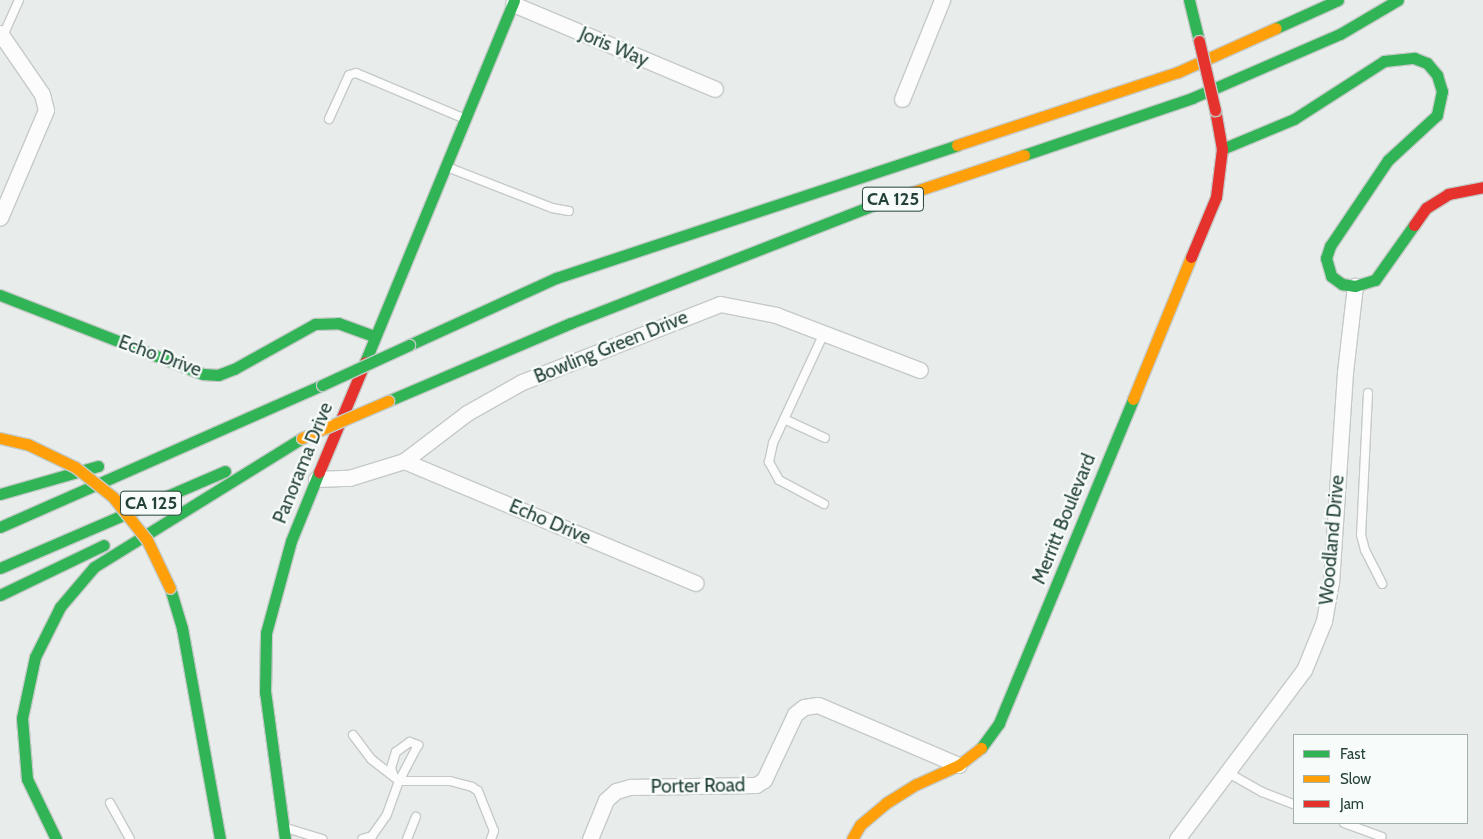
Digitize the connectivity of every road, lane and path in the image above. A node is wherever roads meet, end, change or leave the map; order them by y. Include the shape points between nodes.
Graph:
1 (19, 0) edge
2 (942, 0) edge
3 (1189, 0) edge
4 (1338, 0) edge
5 (1398, 0) edge
6 (514, 2) edge
7 (1, 36) edge
8 (715, 89) dead end
9 (902, 99) dead end
10 (329, 119) dead end
11 (464, 119) junction
12 (1222, 149) junction
13 (445, 166) junction
14 (1483, 187) edge
15 (569, 211) dead end
16 (0, 218) edge
17 (1355, 286) junction
18 (0, 295) edge
19 (824, 333) junction
20 (374, 336) junction
21 (920, 370) dead end
22 (1368, 393) dead end
23 (784, 419) junction
24 (227, 428) junction
25 (0, 438) edge
26 (302, 438) junction
27 (825, 438) dead end
28 (404, 461) junction
29 (316, 479) junction
30 (0, 494) edge
31 (824, 504) dead end
32 (0, 528) edge
33 (0, 568) edge
34 (695, 583) dead end
35 (1382, 584) dead end
36 (0, 595) edge
37 (353, 735) dead end
38 (959, 765) junction
39 (1225, 771) junction
40 (397, 779) junction
41 (110, 803) dead end
42 (1293, 804) edge
43 (416, 817) dead end
44 (1347, 824) edge
45 (284, 833) edge
46 (1382, 837) dead end
47 (56, 839) edge
48 (130, 839) edge
49 (220, 839) edge
50 (322, 839) edge
51 (362, 839) edge
52 (407, 839) edge
53 (491, 839) edge
54 (590, 839) edge
55 (852, 839) edge
56 (1176, 839) edge

1 - 7 lane
2 - 9 street
3 - 12 main road, Merritt Boulevard, bridge via 1216,110
4 - 24 main road, CA 125, bridge via 1178,72 556,278
5 - 26 main road, CA 125, bridge via 1340,34 1192,98 853,212 571,323
6 - 8 street, Joris Way
6 - 11 main road, Panorama Drive
7 - 16 street via 42,94 46,110
10 - 11 lane via 349,75 356,73
11 - 13 main road, Panorama Drive
12 - 17 main road via 1294,119 1384,61 1414,58 1433,68 1442,90 1436,115 1388,160 1327,252 1331,276 1342,284
12 - 38 main road, Merritt Boulevard via 1216,197 1000,723 984,746
13 - 15 lane via 552,208
13 - 20 main road, Panorama Drive
14 - 17 main road via 1448,194 1426,208 1380,275 1369,283
17 - 39 street, Woodland Drive via 1345,372 1331,583 1324,621 1304,670
18 - 20 main road, Echo Drive via 203,374 218,375 234,369 315,324 338,323
19 - 21 street, Bowling Green Drive
19 - 23 lane
19 - 28 street, Bowling Green Drive via 776,315 720,304 522,382 467,414
20 - 29 main road, Panorama Drive
22 - 35 lane via 1361,535 1364,550
23 - 27 lane
23 - 31 lane via 773,442 769,462 779,480
24 - 30 main road
24 - 32 main road, CA 125
25 - 49 main road, bridge via 27,444 75,467 114,497 147,540 170,588 182,628
26 - 33 main road, CA 125
26 - 36 main road via 54,571
26 - 47 main road via 119,549 94,567 60,608 35,657 22,718 27,779
28 - 29 street, Bowling Green Drive via 348,478
28 - 34 street, Echo Drive
29 - 45 main road, Panorama Drive via 290,541 266,633 265,692
37 - 40 lane via 371,760
38 - 54 street, Porter Road via 818,705 804,707 795,714 764,780 756,785 630,787 616,791 606,800
38 - 55 main road, Merritt Boulevard via 917,784 886,803 860,825
39 - 42 lane via 1262,792
39 - 56 street, Woodland Drive
40 - 51 lane via 386,816 372,836
40 - 53 lane via 450,781 478,790 494,831
41 - 48 lane
43 - 52 lane
44 - 46 lane
45 - 50 lane

